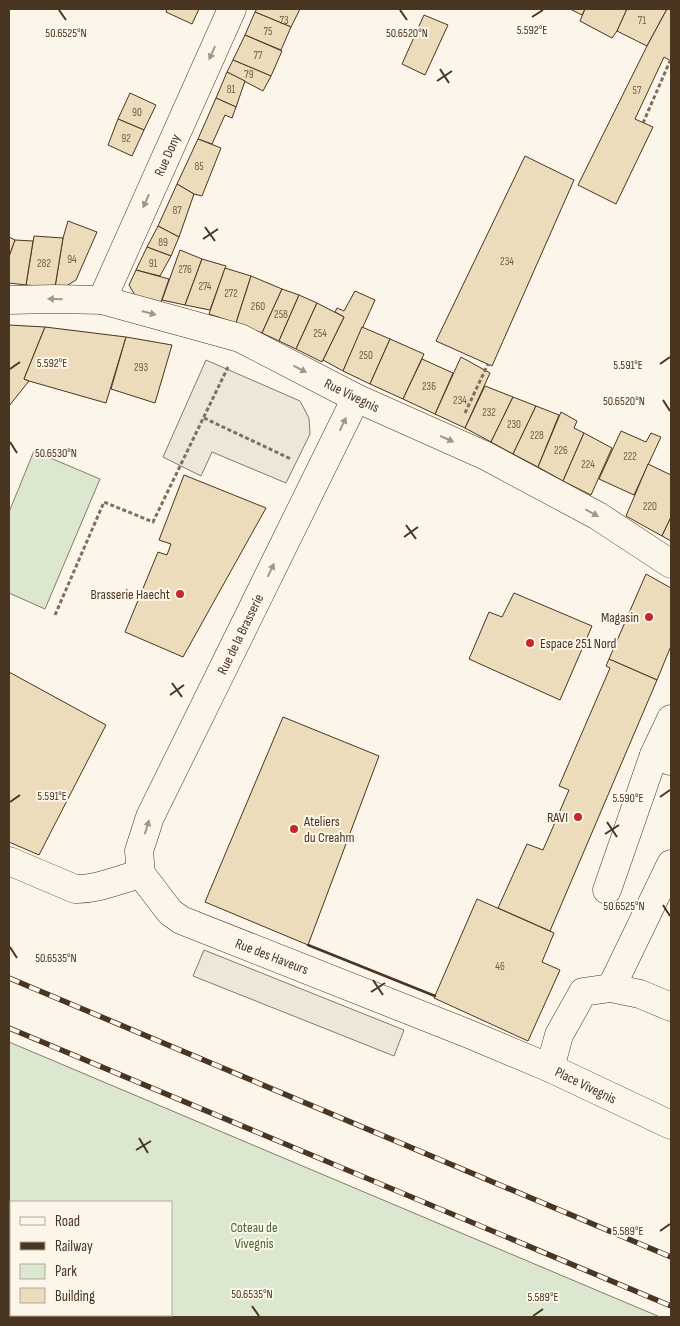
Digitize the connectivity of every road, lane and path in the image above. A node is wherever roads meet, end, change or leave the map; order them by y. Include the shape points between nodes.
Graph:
1 (232, 9) edge
2 (670, 61) edge
3 (643, 123) dead end
4 (9, 300) edge
5 (102, 300) junction
6 (240, 338) junction
7 (488, 364) dead end
8 (356, 398) junction
9 (463, 416) dead end
10 (204, 418) junction
11 (319, 473) junction
12 (671, 564) edge
13 (55, 615) dead end
14 (671, 719) edge
15 (663, 758) edge
16 (9, 861) edge
17 (671, 864) edge
18 (141, 874) junction
19 (607, 890) dead end
20 (611, 988) junction
21 (671, 1007) edge
22 (550, 1068) junction
23 (671, 1125) edge

1 -> 5 street, Rue Dony
2 - 3 path
5 -> 4 street, Rue Vivegnis
5 -> 6 street, Rue Vivegnis
6 -> 8 street, Rue Vivegnis
6 - 10 path
7 - 9 path
11 -> 8 street, Rue de la Brasserie
8 -> 12 street, Rue Vivegnis via 486,456 598,516
10 - 11 path
10 - 13 path via 153,522 104,502
18 -> 11 street, Rue de la Brasserie via 139,851 150,817
14 - 15 street
15 - 19 street
16 - 18 street via 75,889
17 - 20 street
18 - 22 street, Rue des Haveurs via 180,920 462,1030
20 - 21 street, Place Vivegnis via 640,994
20 - 22 street, Place Vivegnis via 583,992 559,1035
22 - 23 street, Place Vivegnis

